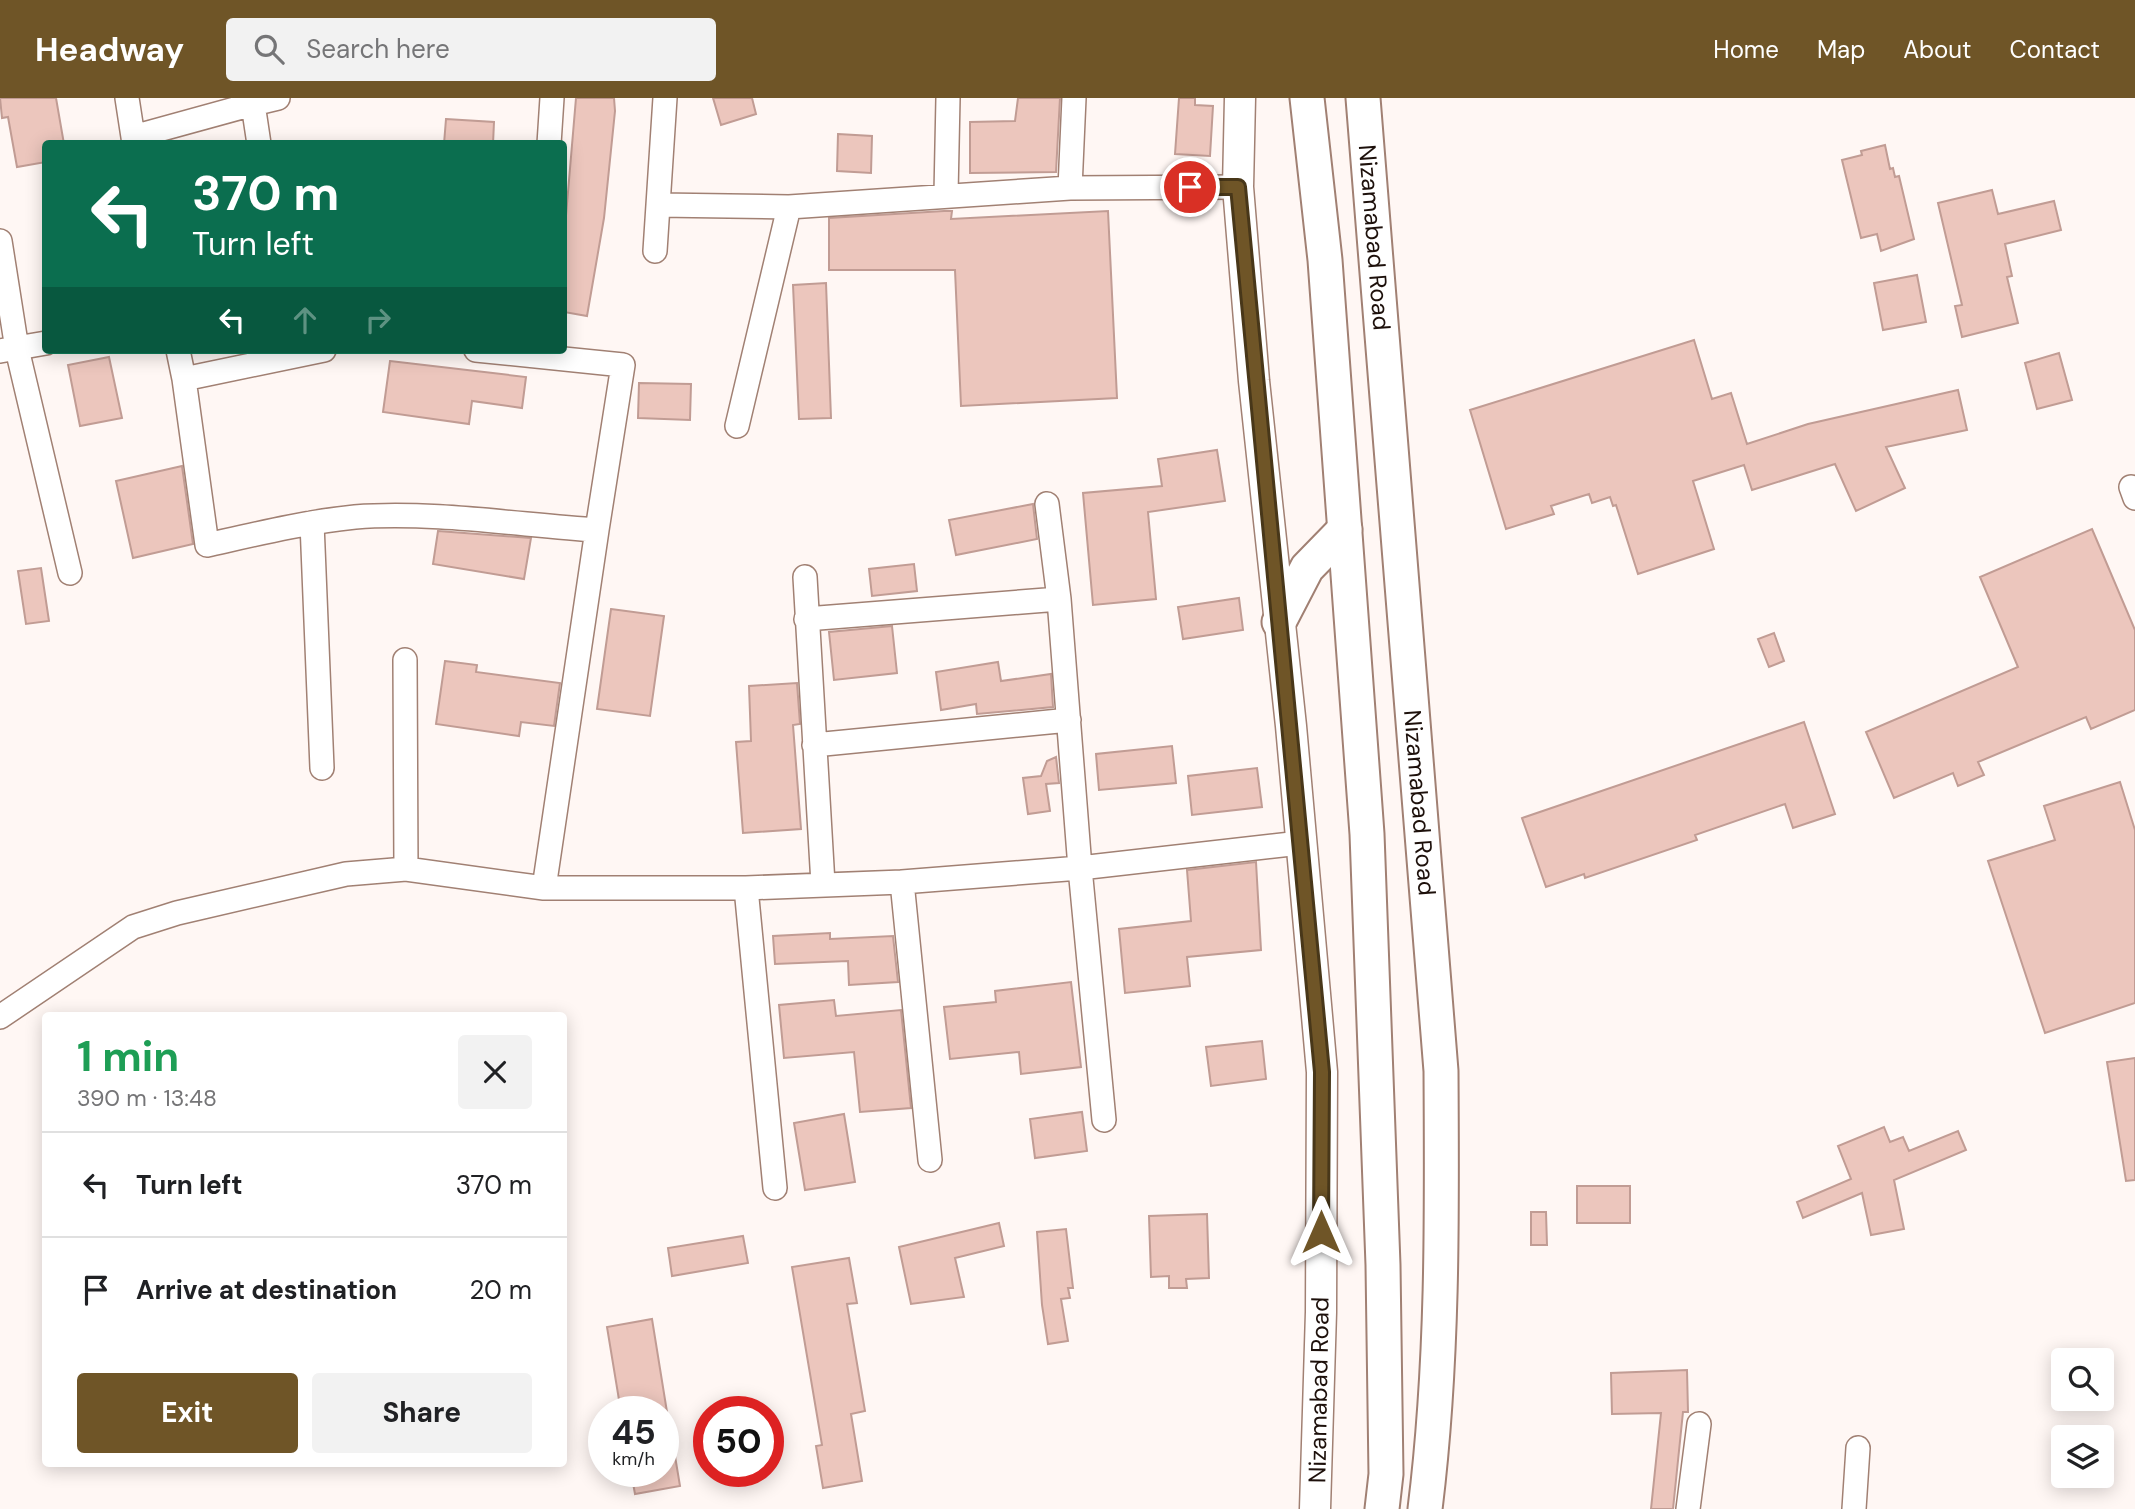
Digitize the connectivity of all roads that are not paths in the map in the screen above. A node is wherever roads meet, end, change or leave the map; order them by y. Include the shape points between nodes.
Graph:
1 (127, 98) edge
2 (278, 98) edge
3 (552, 98) edge
4 (665, 98) edge
5 (948, 98) edge
6 (1074, 98) edge
7 (1240, 98) edge
8 (1307, 98) edge
9 (1363, 98) edge
10 (253, 104) junction
11 (134, 140) edge
12 (258, 140) edge
13 (548, 140) edge
14 (1238, 187) junction
15 (1070, 188) junction
16 (946, 194) junction
17 (659, 205) junction
18 (789, 207) junction
19 (0, 241) edge
20 (655, 251) dead end
21 (42, 344) edge
22 (9, 350) edge
23 (178, 354) edge
24 (284, 354) edge
25 (534, 354) edge
26 (184, 379) junction
27 (737, 426) dead end
28 (1047, 505) dead end
29 (312, 523) junction
30 (1345, 529) junction
31 (597, 530) junction
32 (69, 573) dead end
33 (805, 577) dead end
34 (1059, 599) junction
35 (806, 619) junction
36 (1279, 622) junction
37 (405, 660) dead end
38 (1069, 720) junction
39 (814, 745) junction
40 (322, 768) dead end
41 (1300, 843) junction
42 (1080, 868) junction
43 (405, 869) junction
44 (902, 882) junction
45 (823, 884) junction
46 (544, 888) junction
47 (746, 888) junction
48 (0, 1017) edge
49 (1104, 1120) dead end
50 (929, 1160) dead end
51 (775, 1188) dead end
52 (1699, 1424) dead end
53 (1858, 1448) dead end
54 (1315, 1509) edge
55 (1382, 1509) edge
56 (1425, 1509) edge
57 (1688, 1509) edge
58 (1854, 1509) edge

1 - 11 street
2 - 10 street
3 - 13 street
4 - 17 street
5 - 16 street
6 - 15 street
7 - 14 main road, Nizamabad Road
8 - 30 highway, Nizamabad Road via 1325,260
9 - 56 highway, Nizamabad Road via 1441,1071 1442,1189
10 - 11 street
10 - 12 street
14 - 15 street
14 - 36 main road, Nizamabad Road
15 - 16 street
16 - 18 street
17 - 18 street
17 - 20 street
18 - 27 street
19 - 22 street
21 - 22 street
22 - 32 street
23 - 26 street
24 - 26 street
25 - 31 street via 623,365
26 - 29 street via 207,545
28 - 34 street
29 - 31 street via 406,517
29 - 40 street
30 - 36 highway via 1307,568
30 - 55 highway, Nizamabad Road via 1367,834 1383,1251 1386,1474
31 - 46 street
33 - 35 street
34 - 35 street
34 - 38 street
35 - 39 street
36 - 41 main road, Nizamabad Road
37 - 43 street
38 - 39 street
38 - 42 street
39 - 45 street
41 - 42 street
41 - 54 main road, Nizamabad Road via 1322,1072
42 - 44 street
42 - 49 street
43 - 46 street
43 - 48 street via 346,874 133,927
44 - 45 street
44 - 50 street
45 - 47 street
46 - 47 street
47 - 51 street
52 - 57 street
53 - 58 street

